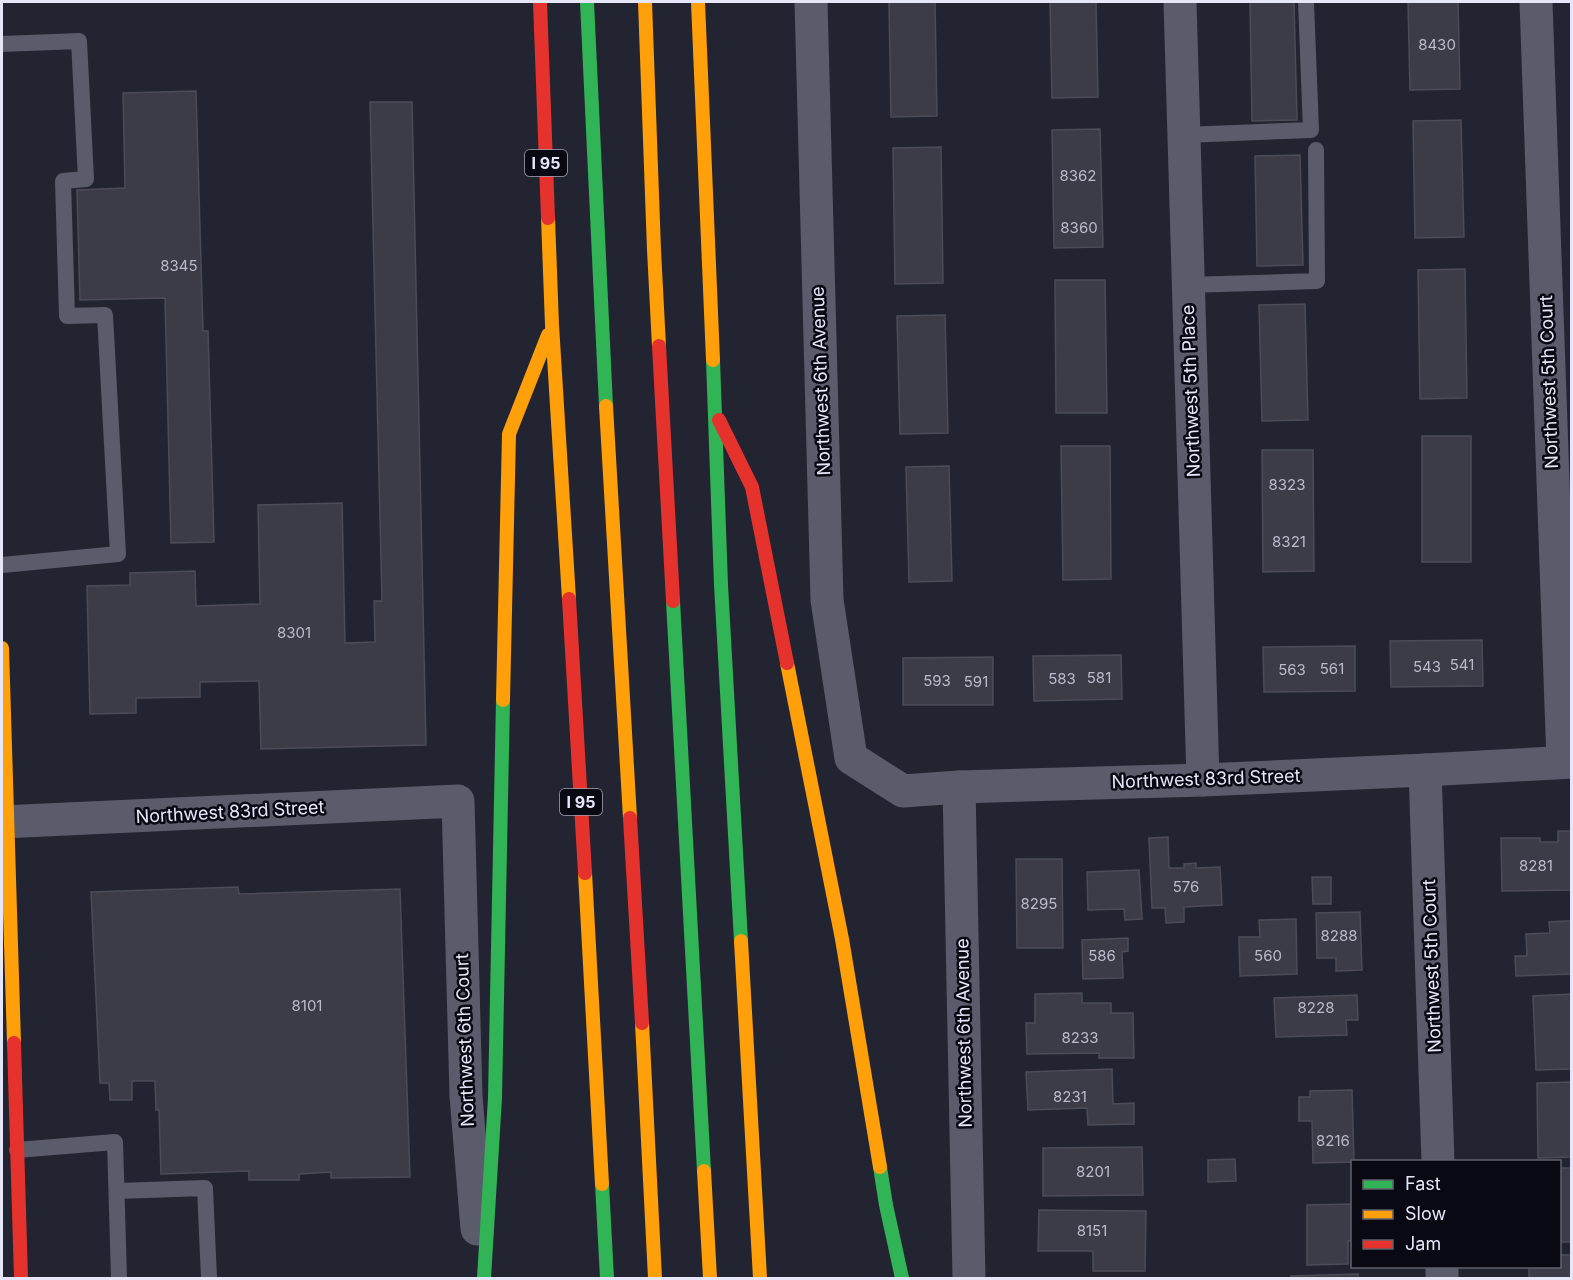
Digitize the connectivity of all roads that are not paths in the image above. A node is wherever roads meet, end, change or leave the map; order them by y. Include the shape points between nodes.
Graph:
1 (540, 2) edge
2 (587, 2) edge
3 (645, 2) edge
4 (698, 2) edge
5 (811, 2) edge
6 (1180, 2) edge
7 (1306, 2) edge
8 (1536, 2) edge
9 (2, 44) edge
10 (1184, 135) junction
11 (1316, 150) dead end
12 (1188, 285) junction
13 (552, 325) junction
14 (714, 411) junction
15 (2, 565) edge
16 (2, 648) edge
17 (851, 758) joint
18 (1567, 762) edge
19 (1425, 770) junction
20 (1203, 780) junction
21 (959, 787) junction
22 (458, 801) joint
23 (4, 822) edge
24 (17, 1150) junction
25 (1438, 1160) edge
26 (117, 1191) junction
27 (21, 1278) edge
28 (119, 1278) edge
29 (209, 1278) edge
30 (482, 1278) edge
31 (607, 1278) edge
32 (655, 1278) edge
33 (710, 1278) edge
34 (760, 1278) edge
35 (902, 1278) edge
36 (969, 1278) edge

1 - 13 main road, I 95
2 - 32 main road
3 - 33 main road via 654,262
4 - 14 main road
5 - 17 street, Northwest 6th Avenue via 827,600
6 - 10 street, Northwest 5th Place
7 - 10 lane via 1311,130
8 - 18 street, Northwest 5th Court
9 - 15 lane via 79,41 86,179 63,181 67,316 105,315 118,554
10 - 12 street, Northwest 5th Place
11 - 12 lane via 1317,281
12 - 20 street, Northwest 5th Place
13 - 30 main road via 509,434 495,1098
13 - 31 main road, I 95
14 - 34 main road
14 - 35 main road via 752,487 844,948 886,1205
16 - 23 main road
17 - 21 street, Northwest 83rd Street via 903,791
18 - 19 street, Northwest 83rd Street
19 - 20 street, Northwest 83rd Street
19 - 25 street, Northwest 5th Court
20 - 21 street, Northwest 83rd Street
21 - 36 street, Northwest 6th Avenue
22 - 23 street, Northwest 83rd Street
22 - 30 street, Northwest 6th Court via 466,1096
23 - 24 main road
24 - 26 lane via 115,1142
24 - 27 main road
26 - 28 lane
26 - 29 lane via 206,1188

